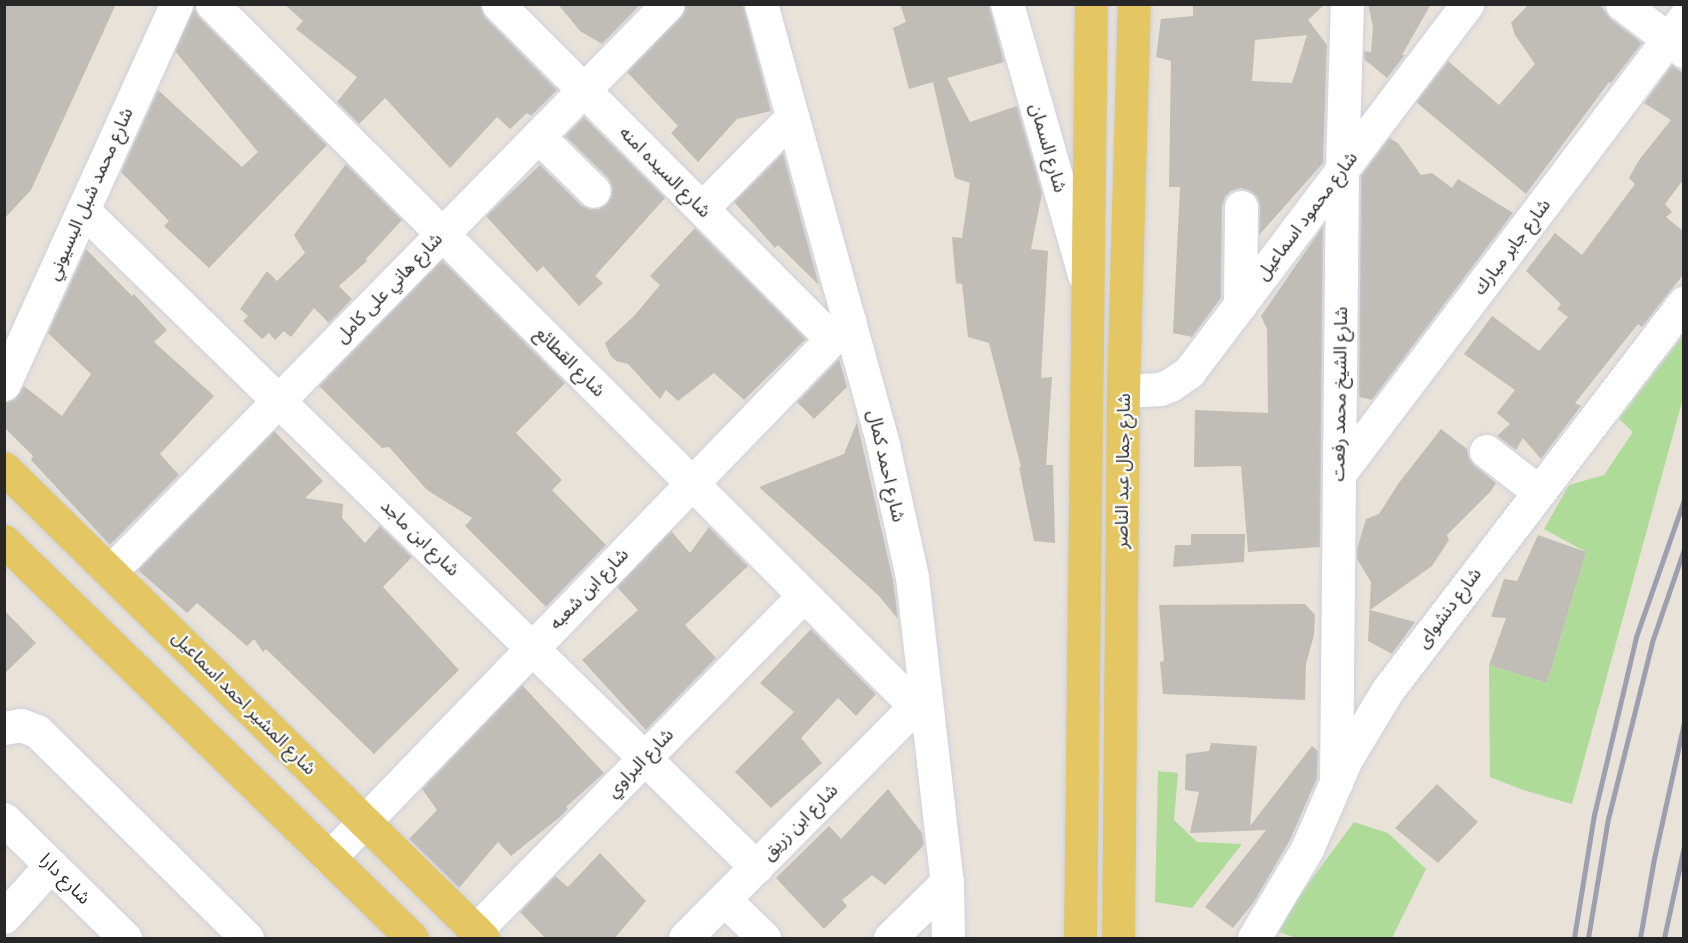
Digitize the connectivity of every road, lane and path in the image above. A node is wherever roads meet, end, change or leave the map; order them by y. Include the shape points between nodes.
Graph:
1 (176, 4) edge
2 (212, 4) edge
3 (498, 4) edge
4 (668, 4) edge
5 (761, 4) edge
6 (1007, 4) edge
7 (1091, 4) edge
8 (1134, 4) edge
9 (1347, 4) edge
10 (1467, 4) edge
11 (1622, 4) edge
12 (1679, 36) edge
13 (584, 90) junction
14 (792, 117) junction
15 (538, 136) junction
16 (1342, 169) junction
17 (594, 191) dead end
18 (1241, 207) dead end
19 (702, 208) junction
20 (84, 210) junction
21 (442, 234) junction
22 (1089, 291) junction
23 (1683, 302) edge
24 (1240, 305) junction
25 (841, 330) junction
26 (4, 384) edge
27 (1123, 391) junction
28 (279, 400) junction
29 (1486, 451) dead end
30 (4, 468) edge
31 (1339, 474) junction
32 (692, 483) junction
33 (1538, 491) junction
34 (4, 541) edge
35 (111, 572) junction
36 (804, 595) junction
37 (532, 648) junction
38 (921, 713) junction
39 (4, 728) edge
40 (645, 758) junction
41 (1336, 783) junction
42 (4, 819) edge
43 (364, 821) junction
44 (329, 858) junction
45 (51, 865) junction
46 (756, 867) junction
47 (946, 882) junction
48 (724, 899) junction
49 (4, 917) edge
50 (479, 935) edge
51 (125, 939) edge
52 (247, 939) edge
53 (412, 939) edge
54 (685, 939) edge
55 (764, 939) edge
56 (890, 939) edge
57 (948, 939) edge
58 (1080, 939) edge
59 (1118, 939) edge
60 (1254, 939) edge

1 - 20 street, شارع محمد شبل البسيوني
2 - 21 street, شارع القطائع
3 - 13 street, شارع السيده امنه
4 - 13 street, شارع هاني على كامل
5 - 14 street, شارع احمد كمال
6 - 22 street, شارع السمان
7 - 22 main road, شارع جمال عبد الناصر
8 - 27 main road, شارع جمال عبد الناصر
9 - 16 street, شارع الشيخ محمد رفعت
10 - 16 street, شارع محمود اسماعيل
11 - 12 street
12 - 31 street, شارع جابر مبارك
13 - 15 street, شارع هاني على كامل
13 - 19 street, شارع السيده امنه
14 - 19 street
14 - 25 street, شارع احمد كمال
15 - 17 street
15 - 21 street, شارع هاني على كامل
16 - 24 street, شارع محمود اسماعيل
16 - 31 street, شارع الشيخ محمد رفعت
18 - 24 street
19 - 25 street, شارع السيده امنه
20 - 26 street, شارع محمد شبل البسيوني
20 - 28 street, شارع ابن ماجد
21 - 28 street, شارع هاني على كامل
21 - 32 street, شارع القطائع
22 - 58 main road, شارع جمال عبد الناصر
23 - 33 street, شارع دنشواى
24 - 27 street, شارع محمود اسماعيل via 1180,380 1160,389
25 - 32 street, شارع ابن شعبه
25 - 38 street, شارع احمد كمال via 883,445 912,577
27 - 59 main road, شارع جمال عبد الناصر
28 - 35 street, شارع هاني على كامل
28 - 37 street, شارع ابن ماجد
29 - 33 street
30 - 35 main road, شارع المشير احمد اسماعيل
31 - 41 street, شارع الشيخ محمد رفعت
32 - 36 street, شارع القطائع
32 - 37 street, شارع ابن شعبه
33 - 41 street, شارع دنشواى via 1388,691 1358,736
34 - 44 main road
35 - 43 main road, شارع المشير احمد اسماعيل
36 - 38 street, شارع القطائع
36 - 40 street, شارع البراوي
37 - 40 street, شارع ابن ماجد
37 - 43 street, شارع ابن شعبه
38 - 46 street, شارع ابن زريق
38 - 47 street, شارع احمد كمال
39 - 52 street via 21,724 37,731
40 - 46 street, شارع ابن ماجد
40 - 50 street, شارع البراوي
41 - 60 street, شارع دنشواى via 1307,849
42 - 45 street, شارع دارا
43 - 44 street, شارع ابن شعبه
43 - 50 main road, شارع المشير احمد اسماعيل
44 - 53 main road
45 - 49 street
45 - 51 street, شارع دارا
46 - 48 street, شارع ابن زريق
47 - 56 street
47 - 57 street, شارع احمد كمال
48 - 54 street, شارع ابن زريق
48 - 55 street

